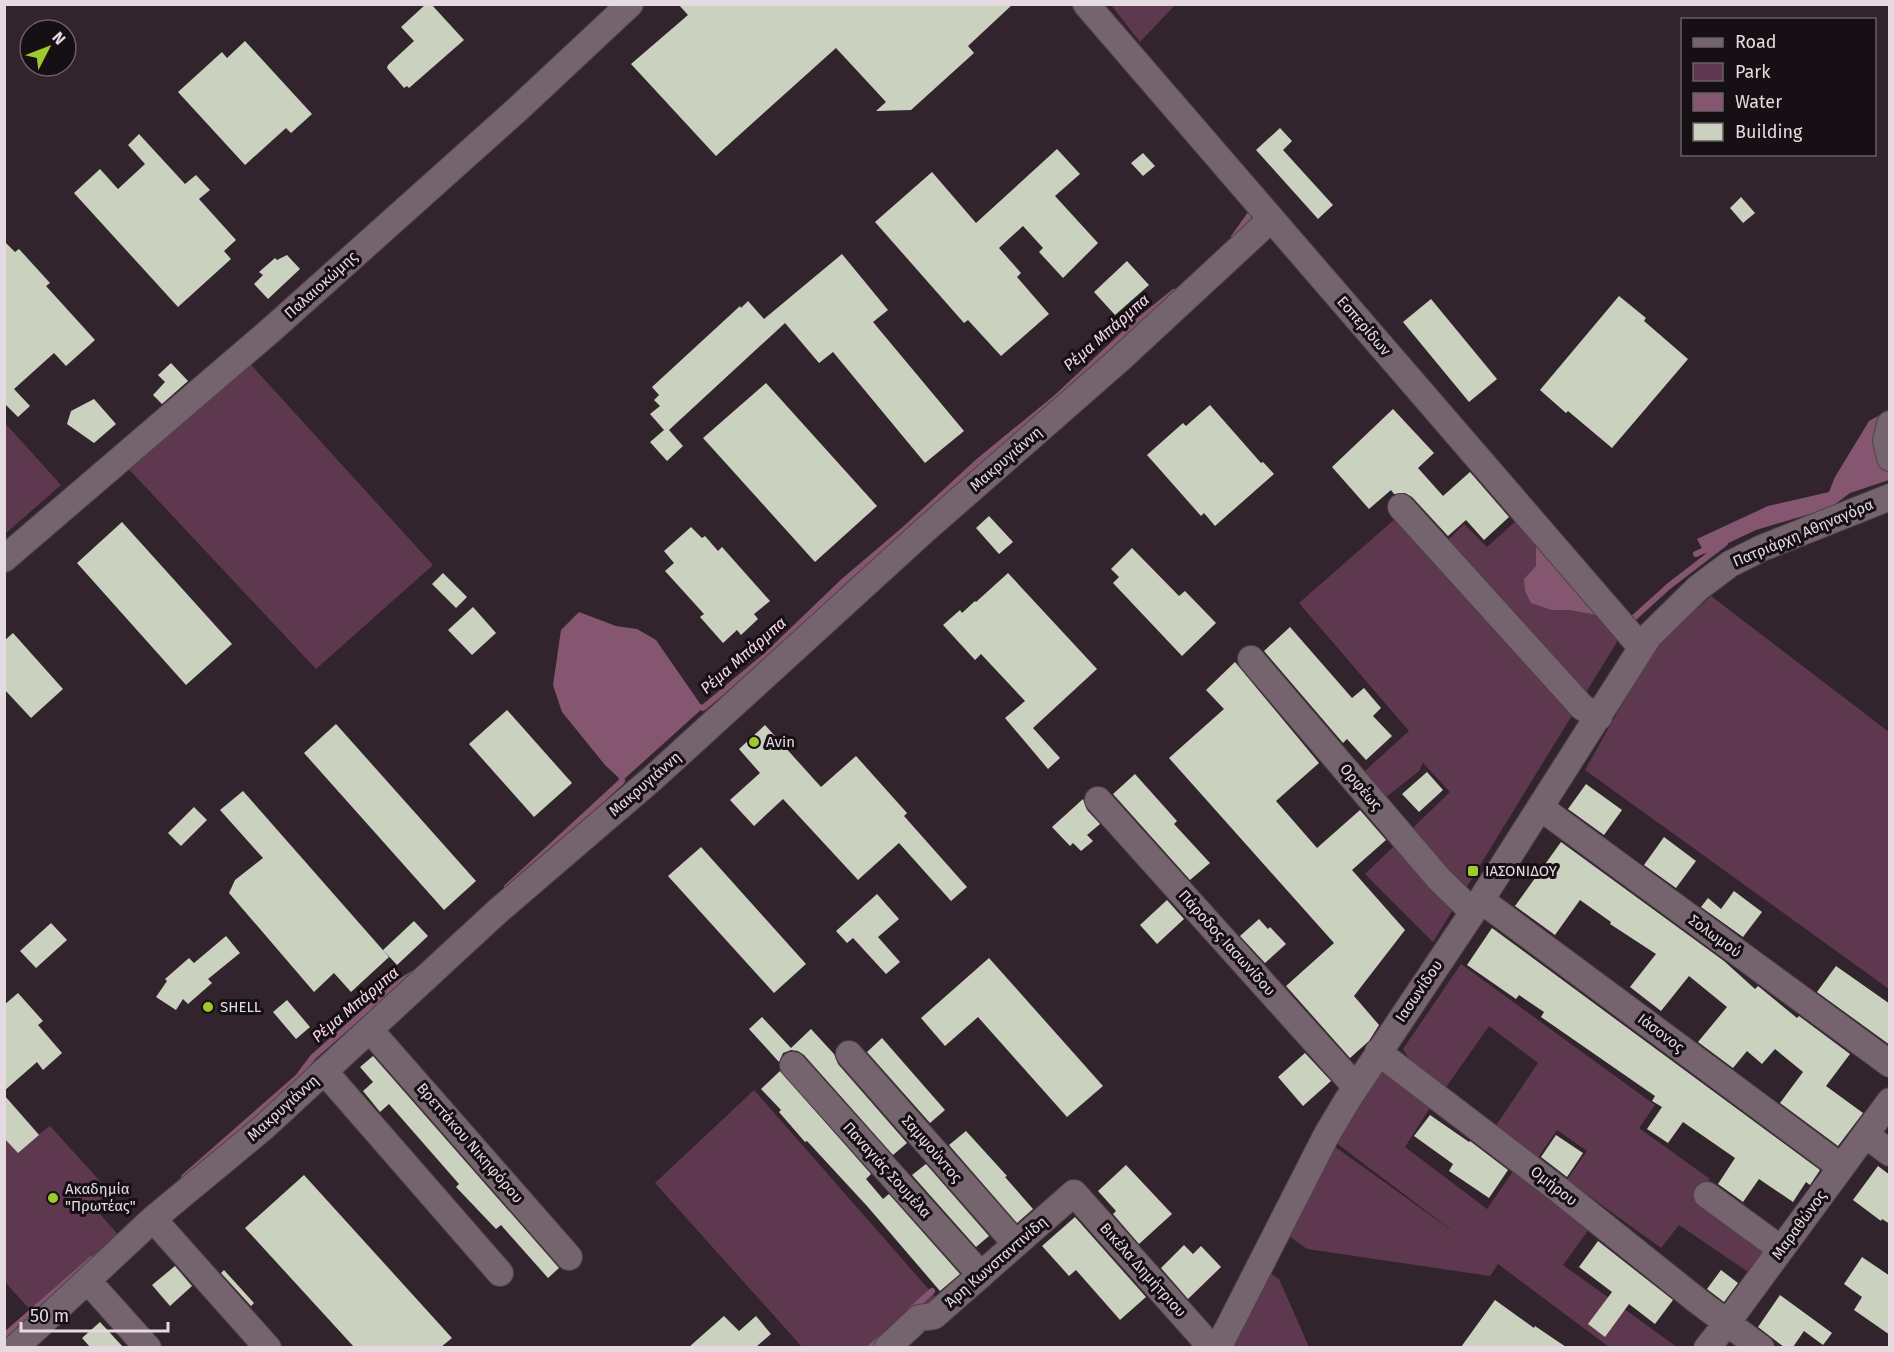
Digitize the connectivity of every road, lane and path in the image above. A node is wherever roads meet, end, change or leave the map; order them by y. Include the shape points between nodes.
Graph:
1 (630, 4) edge
2 (1086, 4) edge
3 (1274, 222) junction
4 (1890, 424) edge
5 (1889, 456) edge
6 (1890, 497) edge
7 (1401, 507) dead end
8 (4, 559) edge
9 (1641, 647) junction
10 (1251, 659) dead end
11 (1599, 717) junction
12 (1098, 800) dead end
13 (1540, 808) junction
14 (1477, 906) junction
15 (370, 1030) junction
16 (1378, 1052) junction
17 (849, 1054) dead end
18 (1890, 1064) edge
19 (793, 1065) dead end
20 (324, 1071) junction
21 (1356, 1087) junction
22 (1890, 1101) edge
23 (1866, 1135) junction
24 (1890, 1153) edge
25 (1841, 1167) junction
26 (1074, 1193) joint
27 (1707, 1195) dead end
28 (153, 1220) junction
29 (1016, 1245) junction
30 (1781, 1249) junction
31 (569, 1257) dead end
32 (500, 1273) dead end
33 (981, 1275) junction
34 (88, 1281) junction
35 (1727, 1323) junction
36 (19, 1346) edge
37 (148, 1347) edge
38 (268, 1347) edge
39 (887, 1347) edge
40 (1212, 1347) edge
41 (1218, 1347) edge
42 (1707, 1347) edge
43 (1761, 1347) edge

1 - 8 street, Παλαιοκώμης via 271,330
2 - 3 street, Εσπερίδων
3 - 9 street, Εσπερίδων
3 - 15 street, Μακρυγιάννη via 1269,221
4 - 5 street via 1886,441
6 - 9 street, Πατριάρχη Αθηναγόρα via 1762,548 1720,570 1660,624
7 - 11 street via 1582,707
9 - 11 street, Ιασωνίδου
10 - 14 street, Ορφέως via 1439,879
11 - 13 street, Ιασωνίδου
12 - 21 street, Πάροδος Ιασωνίδου
13 - 14 street, Ιασωνίδου
13 - 18 street, Σολωμού
14 - 16 street, Ιασωνίδου
14 - 25 street, Ιάσονος
15 - 20 street, Μακρυγιάννη
15 - 31 street, Βρεττάκου Νικηφόρου
16 - 21 street, Ιασωνίδου
16 - 35 street, Ομήρου
17 - 29 street, Σαμψούντος
19 - 33 street, Παναγιάς Σουμέλα
20 - 28 street, Μακρυγιάννη
20 - 32 street
21 - 41 street, Ιασωνίδου via 1326,1136
22 - 23 street, Μαραθώνος
23 - 24 street
23 - 25 street, Μαραθώνος
25 - 30 street, Μαραθώνος
26 - 29 street, Άρη Κωνσταντινίδη
26 - 40 street, Βικέλα Δημήτριου
27 - 30 street
28 - 34 street, Μακρυγιάννη
28 - 38 street
29 - 33 street, Άρη Κωνσταντινίδη
30 - 35 street, Μαραθώνος
33 - 39 street, Άρη Κωνσταντινίδη via 934,1316 919,1318
34 - 36 street, Μακρυγιάννη
34 - 37 street
35 - 42 street, Μαραθώνος
35 - 43 street, Ομήρου

